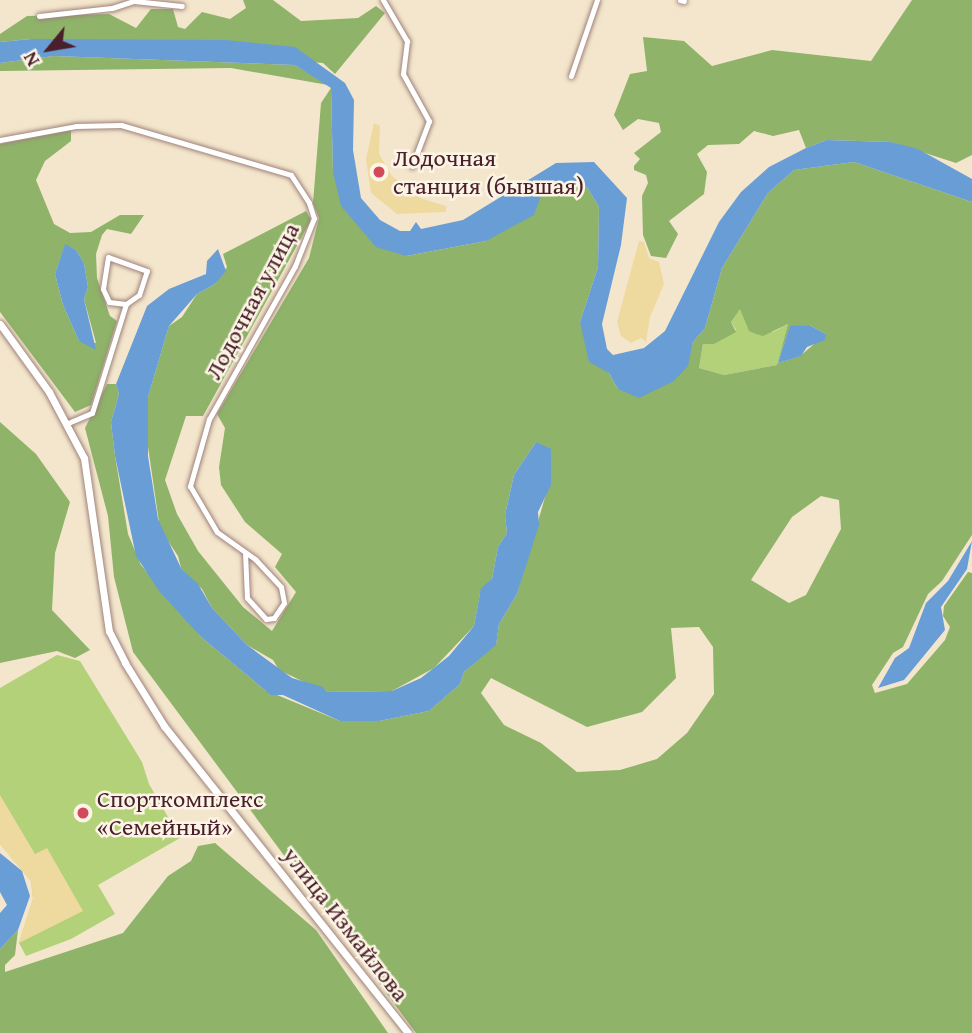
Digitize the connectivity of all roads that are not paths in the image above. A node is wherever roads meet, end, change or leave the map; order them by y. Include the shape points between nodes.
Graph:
1 (134, 0) edge
2 (383, 0) edge
3 (597, 0) edge
4 (182, 6) dead end
5 (39, 16) dead end
6 (571, 76) dead end
7 (0, 140) edge
8 (412, 166) dead end
9 (126, 304) junction
10 (0, 324) edge
11 (68, 423) junction
12 (244, 554) junction
13 (408, 1033) edge

1 - 4 street
1 - 5 street via 112,8
2 - 8 street via 407,41 403,74 429,121
3 - 6 street
7 - 12 street, Лодочная улица via 76,126 121,125 291,174 309,203 314,218 295,266 209,419 190,486 217,532
9 - 9 street via 139,295 147,271 108,257 103,289 109,302
9 - 11 street via 92,413
10 - 11 main road, улица Измайлова
11 - 13 main road, улица Измайлова via 88,473 109,631 125,663 164,726
12 - 12 street, Лодочная улица via 255,559 281,587 284,603 274,618 266,619 247,598

